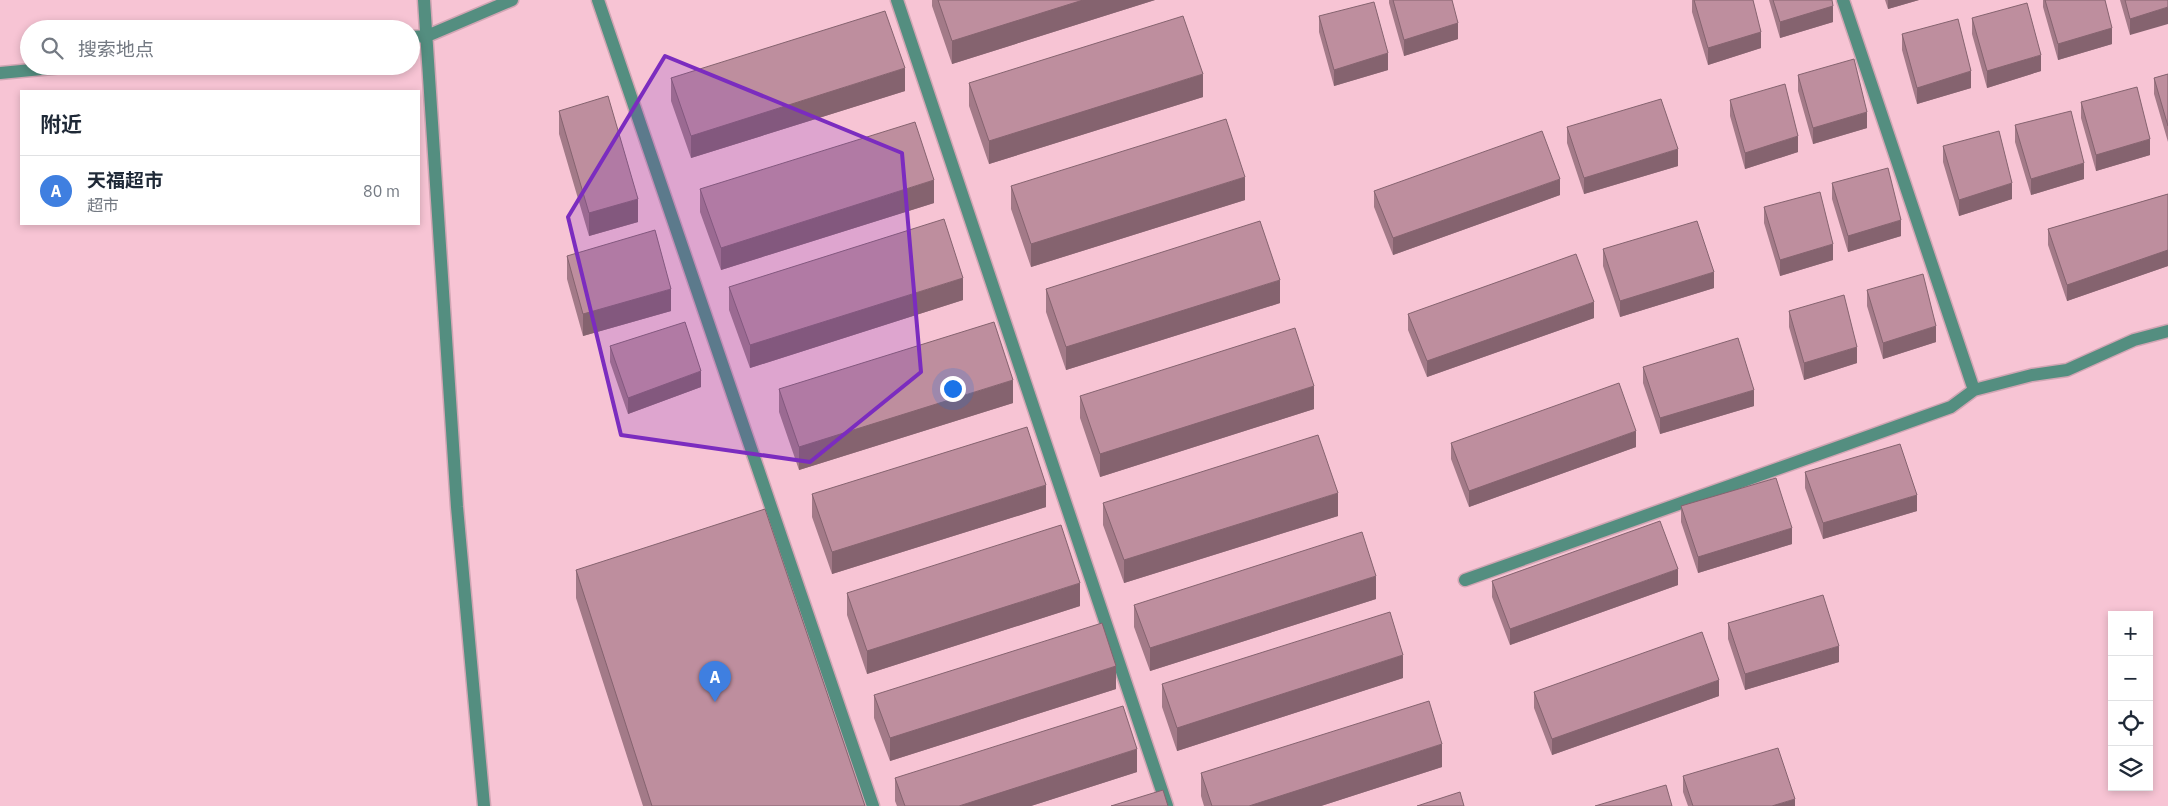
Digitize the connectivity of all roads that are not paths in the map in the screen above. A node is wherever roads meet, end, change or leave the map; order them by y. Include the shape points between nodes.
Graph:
1 (424, 0) edge
2 (512, 0) edge
3 (598, 0) edge
4 (897, 0) edge
5 (1842, 0) edge
6 (420, 36) edge
7 (426, 36) junction
8 (20, 70) edge
9 (0, 72) edge
10 (2168, 331) edge
11 (1974, 390) junction
12 (1465, 580) dead end
13 (484, 806) edge
14 (872, 806) edge
15 (1167, 806) edge

1 - 7 street
2 - 7 street
3 - 14 street
4 - 15 street
5 - 11 street
6 - 7 street
7 - 13 street via 457,507
8 - 9 street
10 - 11 street via 2134,340 2067,370
11 - 12 street via 1951,408

